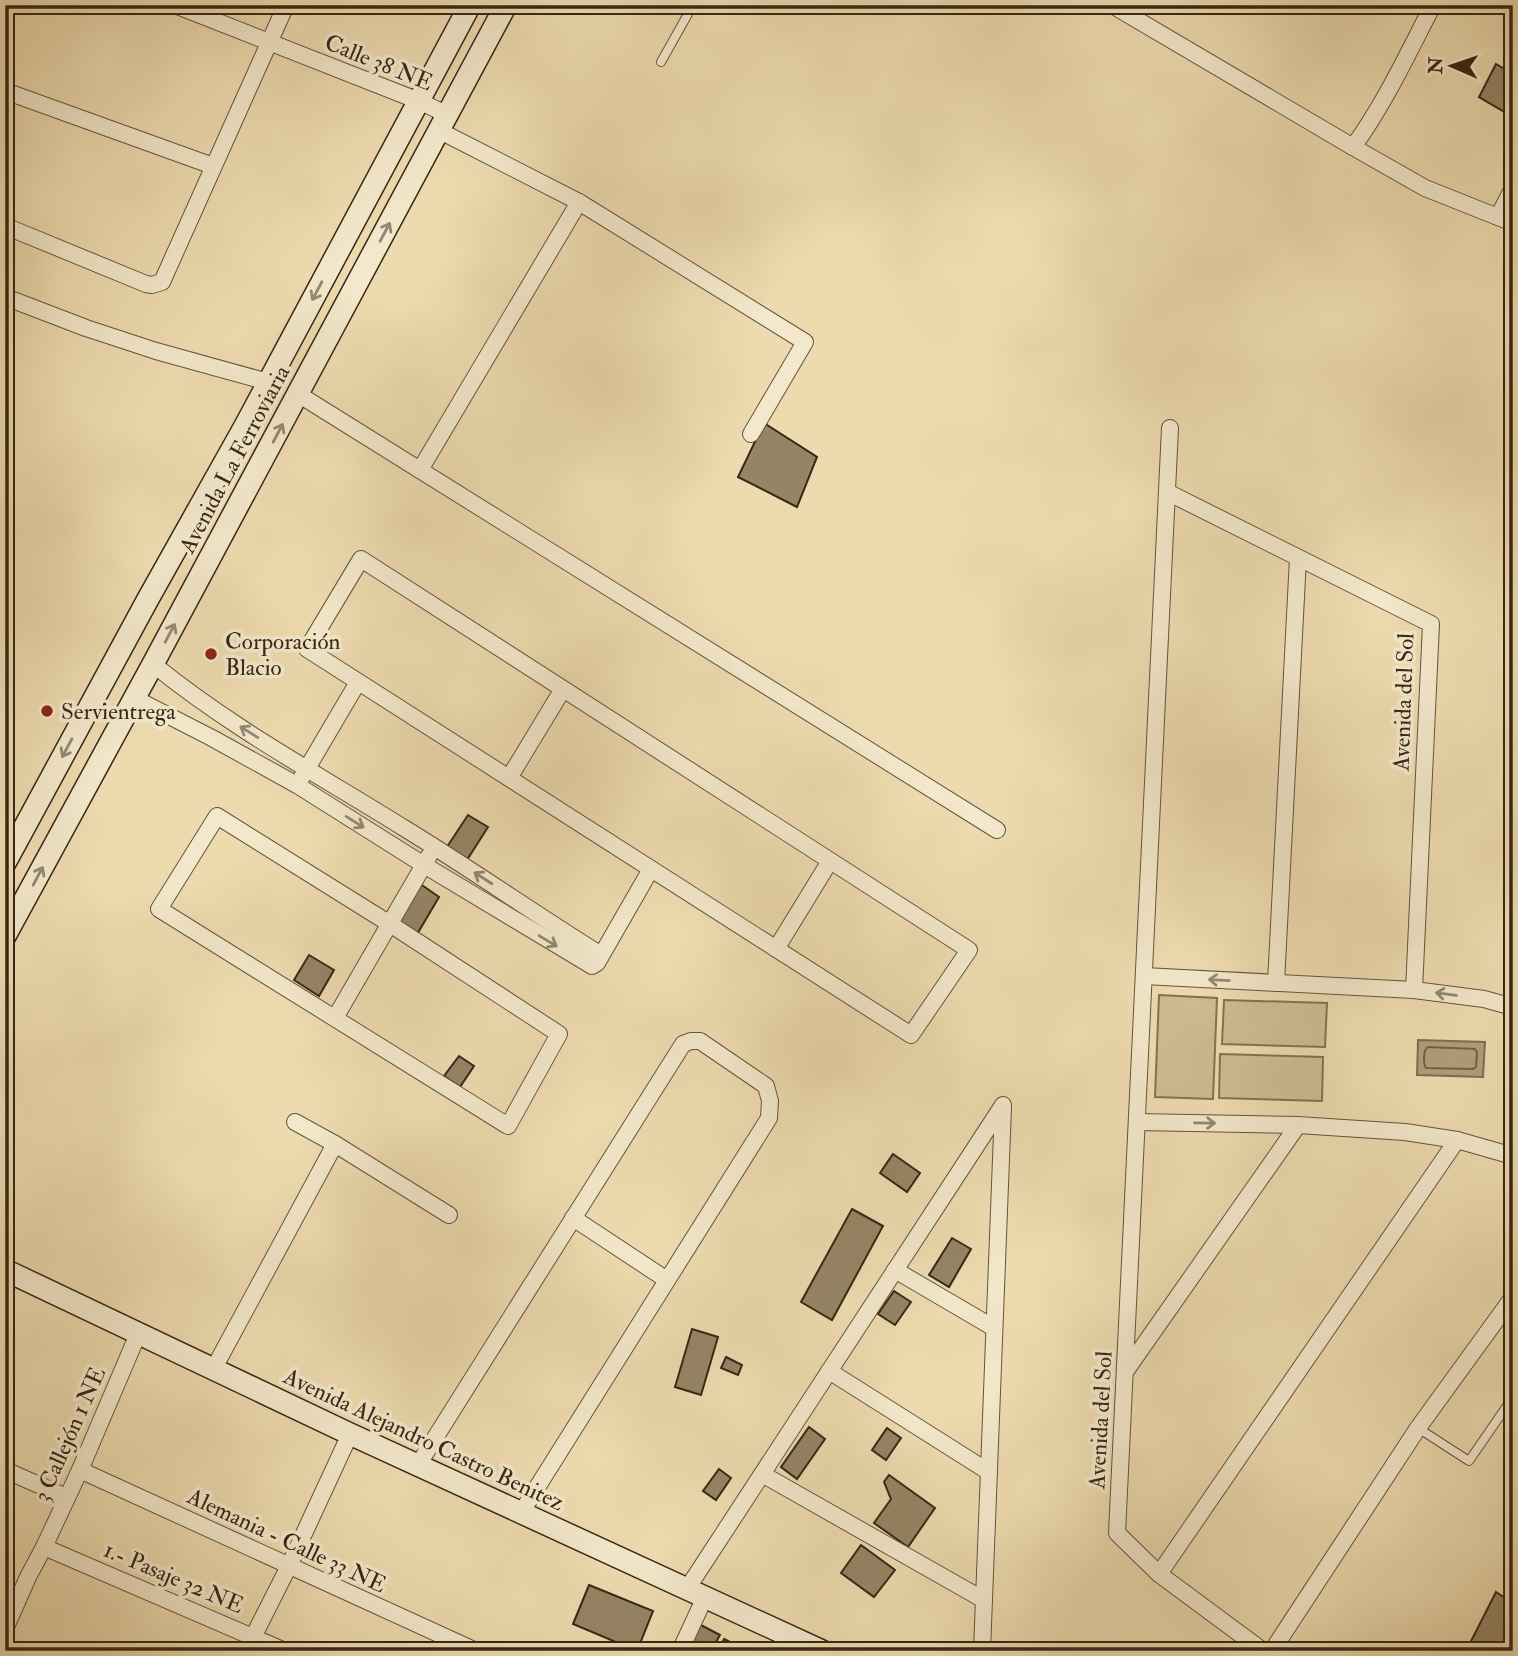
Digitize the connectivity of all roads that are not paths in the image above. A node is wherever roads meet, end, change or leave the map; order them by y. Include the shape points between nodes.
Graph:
1 (175, 5) edge
2 (286, 5) edge
3 (470, 5) edge
4 (484, 5) edge
5 (506, 5) edge
6 (693, 5) edge
7 (1112, 5) edge
8 (1433, 5) edge
9 (269, 43) junction
10 (480, 55) junction
11 (661, 62) dead end
12 (5, 91) edge
13 (419, 101) junction
14 (444, 123) junction
15 (1353, 147) junction
16 (213, 166) junction
17 (1513, 188) edge
18 (579, 202) junction
19 (1505, 220) edge
20 (5, 226) edge
21 (5, 297) edge
22 (268, 382) junction
23 (299, 394) junction
24 (1170, 428) dead end
25 (751, 434) dead end
26 (420, 470) junction
27 (1167, 492) junction
28 (1298, 558) junction
29 (153, 664) junction
30 (358, 682) junction
31 (564, 689) junction
32 (134, 698) junction
33 (307, 768) junction
34 (509, 778) junction
35 (297, 785) junction
36 (997, 830) dead end
37 (435, 847) junction
38 (830, 861) junction
39 (5, 863) edge
40 (424, 865) junction
41 (651, 869) junction
42 (390, 924) junction
43 (5, 936) edge
44 (776, 949) junction
45 (601, 955) junction
46 (1144, 976) junction
47 (1276, 983) junction
48 (1414, 990) junction
49 (1513, 1007) edge
50 (335, 1018) junction
51 (295, 1122) dead end
52 (1137, 1122) junction
53 (1298, 1125) junction
54 (1457, 1140) junction
55 (335, 1144) junction
56 (1513, 1156) edge
57 (449, 1215) dead end
58 (573, 1219) junction
59 (5, 1270) edge
60 (895, 1270) junction
61 (667, 1280) junction
62 (1513, 1297) edge
63 (994, 1328) junction
64 (138, 1334) junction
65 (213, 1370) junction
66 (829, 1371) junction
67 (1125, 1372) junction
68 (1513, 1397) edge
69 (1418, 1428) junction
70 (350, 1434) junction
71 (418, 1465) junction
72 (5, 1469) edge
73 (79, 1470) junction
74 (989, 1472) junction
75 (762, 1474) junction
76 (66, 1497) junction
77 (521, 1513) junction
78 (44, 1547) junction
79 (289, 1566) junction
80 (1159, 1574) junction
81 (696, 1593) junction
82 (984, 1600) junction
83 (5, 1629) edge
84 (250, 1644) edge
85 (285, 1651) edge
86 (476, 1651) edge
87 (680, 1651) edge
88 (822, 1651) edge
89 (982, 1651) edge
90 (1263, 1651) edge
91 (1272, 1651) edge

1 - 9 street, Calle 38 NE
2 - 9 street
3 - 13 main road, Avenida La Ferroviaria
4 - 10 main road via 462,52 471,59
5 - 10 main road, Avenida La Ferroviaria
6 - 11 lane
7 - 15 street
8 - 15 street
9 - 13 street, Calle 38 NE
9 - 16 street
10 - 14 main road, Avenida La Ferroviaria
12 - 16 street
13 - 14 street, Calle 38 NE
13 -> 22 main road, Avenida La Ferroviaria
14 - 18 street, Calle 38 NE
23 -> 14 main road, Avenida La Ferroviaria
15 - 19 street via 1425,188
16 - 20 street via 157,285
17 - 19 street
18 - 25 street, Calle 38 NE via 804,342
18 - 26 street
21 - 22 street via 156,351
22 -> 39 main road, Avenida La Ferroviaria
23 - 26 street
29 -> 23 main road, Avenida La Ferroviaria
24 - 27 street, Avenida del Sol
26 - 36 street
27 - 28 street, Avenida del Sol
27 - 46 street, Avenida del Sol
28 - 47 street
28 - 48 street, Avenida del Sol via 1431,624
29 - 32 main road, Avenida La Ferroviaria
33 -> 29 street
30 - 31 street via 307,649 361,559
30 - 33 street
30 - 34 street
31 - 34 street
31 - 38 street
32 - 35 street
43 -> 32 main road, Avenida La Ferroviaria
33 - 35 street
33 - 37 street
34 - 41 street
35 -> 40 street
37 - 40 street
45 -> 37 street
38 - 44 street
38 - 44 street via 969,950 911,1035
40 - 42 street
40 -> 45 street via 583,962 592,966
41 - 44 street
41 - 45 street
42 - 50 street
42 - 50 street via 559,1034 508,1126
42 - 50 street via 217,816 159,909
47 -> 46 street
46 - 52 street, Avenida del Sol
47 - 48 street
49 -> 48 street
51 - 55 street
52 -> 53 street
52 - 67 street, Avenida del Sol
53 - 54 street
53 - 67 street
54 - 56 street
54 - 80 street
55 - 57 street
55 - 65 street
58 - 61 street
58 - 61 street via 683,1044 700,1041 766,1086 769,1118
58 - 71 street
59 - 64 main road, Avenida Alejandro Castro Benitez
60 - 63 street
60 - 63 street via 1003,1105
60 - 66 street
61 - 77 street
62 - 69 street
63 - 74 street
64 - 65 main road, Avenida Alejandro Castro Benitez
64 - 73 street, 3 Callejón 1 NE
65 - 70 main road, Avenida Alejandro Castro Benitez
66 - 74 street
66 - 75 street
67 - 80 street, Avenida del Sol via 1118,1533
68 - 69 lane via 1469,1461
69 - 91 street
70 - 71 main road, Avenida Alejandro Castro Benitez
70 - 79 street
71 - 77 main road, Avenida Alejandro Castro Benitez
72 - 76 street
73 - 76 street, 3 Callejón 1 NE
73 - 79 street, Alemania - Calle 33 NE
74 - 82 street
75 - 81 street
75 - 82 street
76 - 78 street, 3 Callejón 1 NE
77 - 81 main road, Avenida Alejandro Castro Benitez
78 - 83 street, 3 Callejón 1 NE
78 - 84 street, 1.- Pasaje 32 NE
79 - 84 street
79 - 86 street, Alemania - Calle 33 NE
80 - 90 street, Avenida del Sol
81 - 87 street
81 - 88 main road, Avenida Alejandro Castro Benitez
82 - 89 street
84 - 85 street, 1.- Pasaje 32 NE

